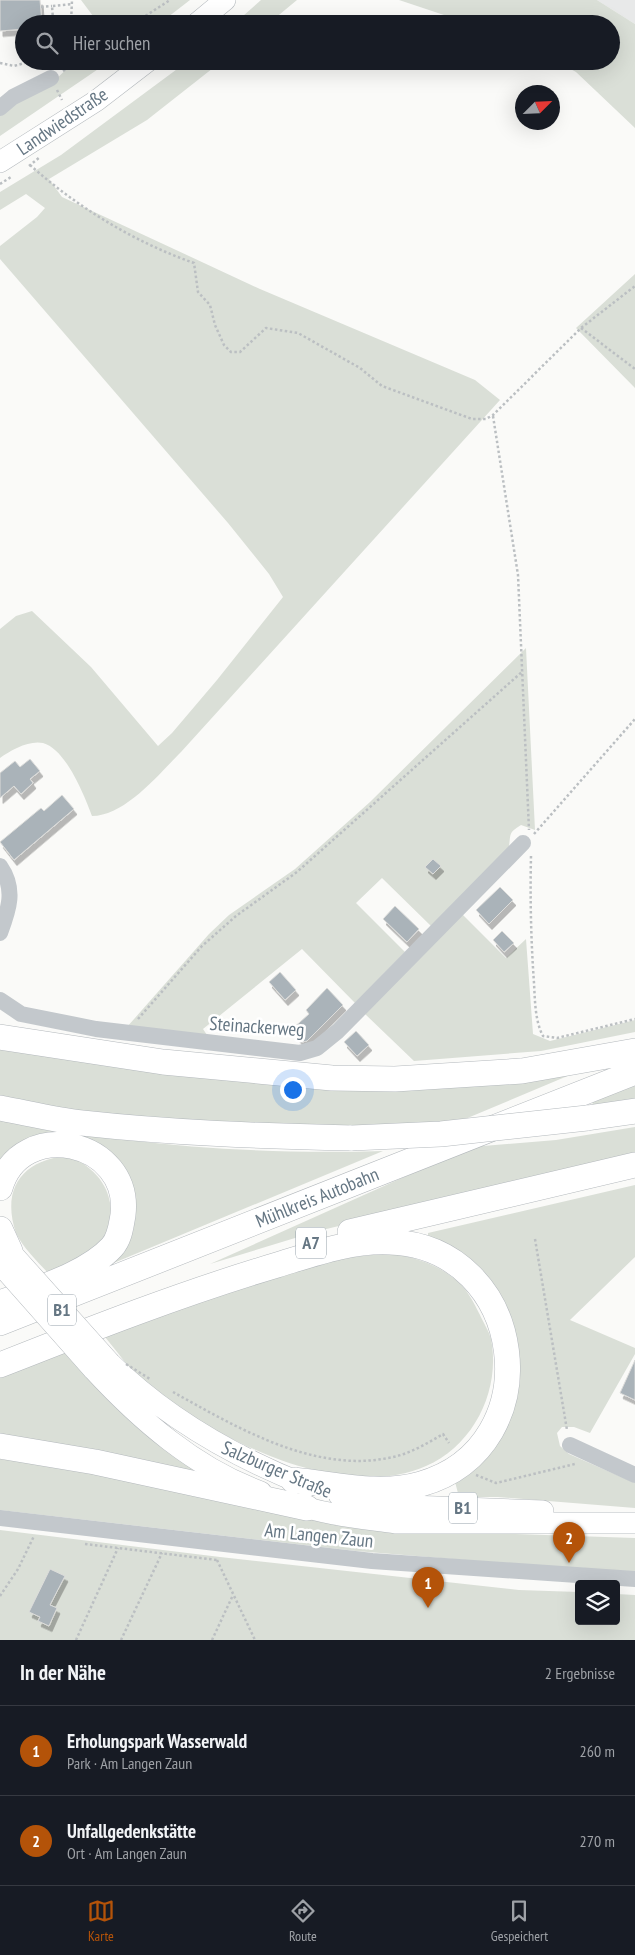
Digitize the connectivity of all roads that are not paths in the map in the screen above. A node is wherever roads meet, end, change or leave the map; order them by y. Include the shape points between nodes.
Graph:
1 (225, 0) edge
2 (207, 15) edge
3 (136, 70) edge
4 (51, 78) road end
5 (0, 108) edge
6 (0, 162) edge
7 (523, 843) road end
8 (0, 866) edge
9 (0, 934) edge
10 (0, 1000) edge
11 (0, 1037) edge
12 (635, 1051) edge
13 (635, 1072) edge
14 (0, 1108) edge
15 (635, 1111) edge
16 (635, 1165) edge
17 (0, 1188) edge
18 (5, 1248) edge
19 (0, 1303) edge
20 (0, 1323) edge
21 (0, 1352) edge
22 (0, 1365) edge
23 (102, 1366) junction
24 (570, 1445) road end
25 (0, 1446) edge
26 (635, 1475) edge
27 (293, 1480) junction
28 (307, 1508) junction
29 (0, 1518) edge
30 (635, 1521) edge
31 (635, 1579) edge

1 - 2 main road
3 - 6 main road, Landwiedstraße
4 - 5 street via 13,97
7 - 10 street, Steinackerweg via 338,1030 309,1052 126,1034 21,1014
8 - 9 street via 10,892
11 - 12 highway via 163,1062 332,1078 414,1078 522,1071
13 - 20 highway, Mühlkreis Autobahn / A7
14 - 15 highway, bridge via 80,1123 166,1131 352,1138 441,1134
16 - 21 highway, Mühlkreis Autobahn / A7 via 438,1210 279,1252 137,1299
17 - 19 highway via 12,1166 28,1153 45,1146 67,1144 91,1152 102,1160 119,1183 123,1210 119,1234 99,1259
18 - 23 main road, Salzburger Straße / B1, bridge
22 - 27 highway via 106,1323 329,1250 376,1242 405,1243 433,1250 458,1265 483,1289 494,1308 506,1345 508,1382 504,1399 494,1426 482,1442 471,1456 447,1473 406,1487 364,1490
23 - 27 main road, Salzburger Straße / B1 via 223,1448
23 - 28 main road, Salzburger Straße / B1 via 122,1400 159,1434 219,1472
24 - 26 street
25 - 28 highway via 95,1462
27 - 30 main road, Salzburger Straße / B1 via 327,1493 368,1501 410,1506 555,1511
28 - 30 main road, Salzburger Straße / B1 via 396,1523
29 - 31 street, Am Langen Zaun via 217,1552

